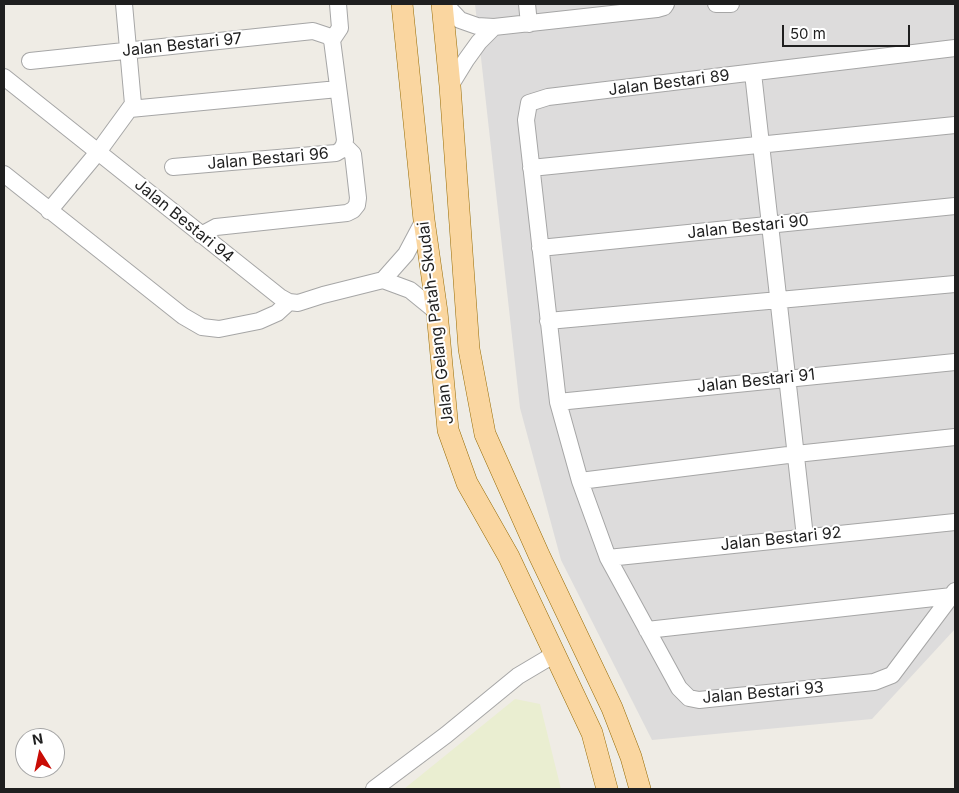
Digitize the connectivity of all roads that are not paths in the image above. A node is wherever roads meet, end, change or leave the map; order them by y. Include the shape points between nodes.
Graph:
1 (124, 4) edge
2 (338, 4) edge
3 (402, 4) edge
4 (444, 4) edge
5 (527, 4) edge
6 (666, 4) edge
7 (716, 4) edge
8 (732, 4) edge
9 (591, 10) edge
10 (529, 24) junction
11 (494, 27) junction
12 (332, 40) junction
13 (955, 48) edge
14 (128, 50) junction
15 (30, 61) dead end
16 (753, 73) junction
17 (4, 77) edge
18 (450, 86) junction
19 (338, 89) junction
20 (130, 108) junction
21 (955, 125) edge
22 (344, 145) junction
23 (761, 145) junction
24 (98, 152) junction
25 (174, 167) dead end
26 (531, 168) junction
27 (4, 174) edge
28 (955, 206) edge
29 (49, 211) junction
30 (424, 220) junction
31 (770, 225) junction
32 (201, 235) junction
33 (540, 248) junction
34 (382, 280) junction
35 (955, 284) edge
36 (778, 299) junction
37 (289, 302) junction
38 (437, 312) junction
39 (548, 321) junction
40 (955, 362) edge
41 (787, 378) junction
42 (558, 402) junction
43 (955, 438) edge
44 (796, 454) junction
45 (580, 481) junction
46 (955, 522) edge
47 (805, 536) junction
48 (608, 558) junction
49 (954, 593) edge
50 (647, 630) junction
51 (555, 654) junction
52 (374, 789) edge
53 (607, 789) edge
54 (640, 789) edge

1 - 14 street
2 - 12 street via 340,28
3 - 30 main road, Jalan Gelang Patah-Skudai
4 - 11 street via 460,20
4 - 18 main road, Jalan Gelang Patah-Skudai
5 - 10 street
6 - 9 street via 658,9
7 - 8 street
9 - 10 street
10 - 11 street
11 - 18 street via 479,42
12 - 14 street, Jalan Bestari 97 via 313,31
12 - 19 street, Jalan Bestari 96
13 - 16 street, Jalan Bestari 89
14 - 15 street, Jalan Bestari 97
14 - 20 street via 133,104
16 - 23 street
16 - 26 street, Jalan Bestari 89 via 537,99 529,103 526,120
17 - 24 street, Jalan Bestari 94
18 - 54 main road, Jalan Gelang Patah-Skudai via 469,349 485,434 612,708
19 - 20 street
19 - 22 street, Jalan Bestari 96
20 - 24 street
21 - 23 street
22 - 25 street, Jalan Bestari 96 via 336,153
22 - 32 street via 353,154 358,198 354,210 216,228
23 - 26 street
23 - 31 street
24 - 29 street
24 - 32 street, Jalan Bestari 94
26 - 33 street, Jalan Bestari 89
27 - 29 street
28 - 31 street, Jalan Bestari 90
29 - 37 street via 183,316 202,327 219,329 259,321 277,313
30 - 34 street via 406,254
30 - 38 main road, Jalan Gelang Patah-Skudai
31 - 33 street, Jalan Bestari 90
31 - 36 street
32 - 37 street, Jalan Bestari 94
33 - 39 street, Jalan Bestari 89
34 - 37 street via 298,303
34 - 38 street via 410,290
35 - 36 street
36 - 39 street
36 - 41 street
38 - 51 main road, Jalan Gelang Patah-Skudai via 448,430 467,484 508,557
39 - 42 street, Jalan Bestari 89
40 - 41 street, Jalan Bestari 91
41 - 42 street, Jalan Bestari 91
41 - 44 street
42 - 45 street, Jalan Bestari 93
43 - 44 street
44 - 45 street
44 - 47 street
45 - 48 street, Jalan Bestari 93
46 - 47 street, Jalan Bestari 92
47 - 48 street, Jalan Bestari 92
48 - 50 street, Jalan Bestari 93
49 - 50 street
49 - 50 street, Jalan Bestari 93 via 892,676 874,682 699,700 689,698 679,688
51 - 52 street via 518,676
51 - 53 main road, Jalan Gelang Patah-Skudai via 592,733

